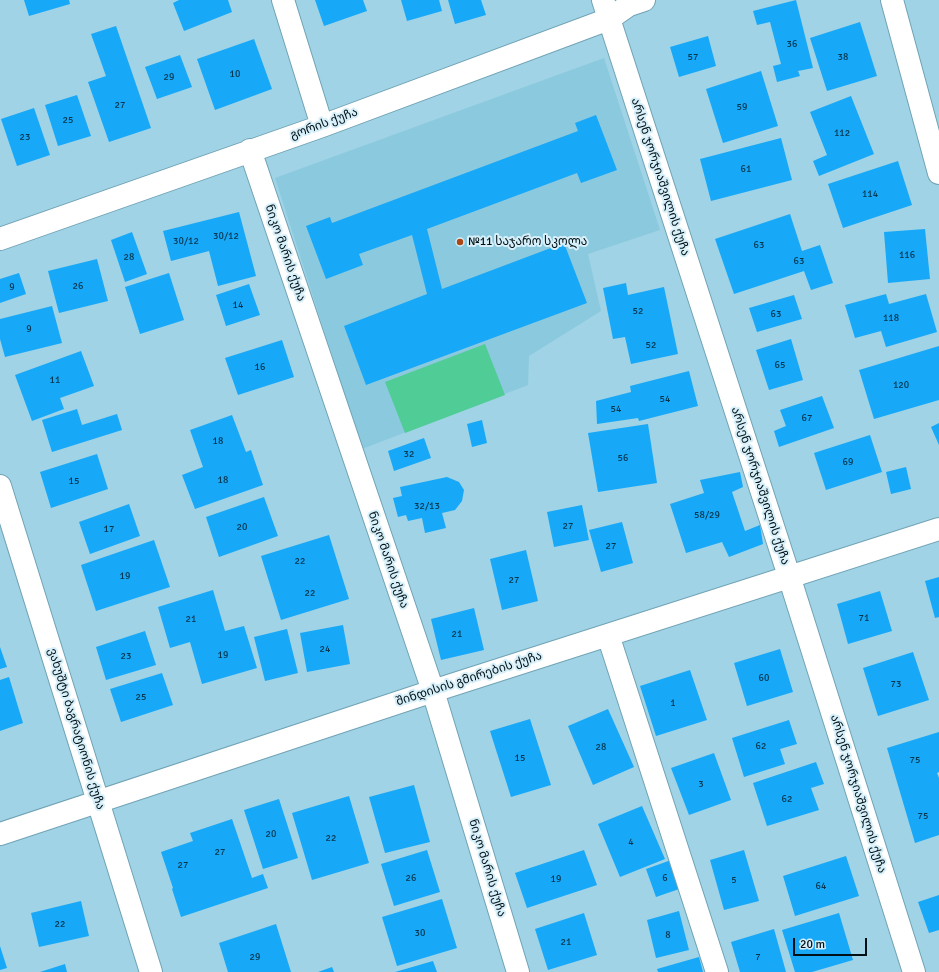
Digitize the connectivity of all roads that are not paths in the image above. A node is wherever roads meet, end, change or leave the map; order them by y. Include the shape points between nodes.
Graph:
1 (283, 0) edge
2 (644, 0) edge
3 (892, 0) edge
4 (606, 10) edge
5 (322, 126) junction
6 (250, 150) junction
7 (939, 173) edge
8 (0, 239) edge
9 (0, 486) edge
10 (939, 529) edge
11 (789, 576) junction
12 (608, 635) junction
13 (433, 691) junction
14 (98, 801) junction
15 (0, 834) edge
16 (151, 972) edge
17 (518, 972) edge
18 (717, 972) edge
19 (914, 972) edge

1 - 5 street
2 - 4 street, გორის ქუჩა
3 - 7 street
4 - 5 street, გორის ქუჩა
4 - 11 street, არსენ ჯორჯიაშვილის ქუჩა
5 - 6 street, გორის ქუჩა
6 - 8 street, გორის ქუჩა
6 - 13 street, ნიკო მარის ქუჩა
9 - 14 street, ვახუშტი ბაგრატიონის ქუჩა
10 - 11 street, შინდისის გმირების ქუჩა
11 - 12 street, შინდისის გმირების ქუჩა
11 - 19 street, არსენ ჯორჯიაშვილის ქუჩა
12 - 13 street, შინდისის გმირების ქუჩა
12 - 18 street
13 - 14 street, შინდისის გმირების ქუჩა
13 - 17 street, ნიკო მარის ქუჩა
14 - 15 street, შინდისის გმირების ქუჩა
14 - 16 street, ვახუშტი ბაგრატიონის ქუჩა

